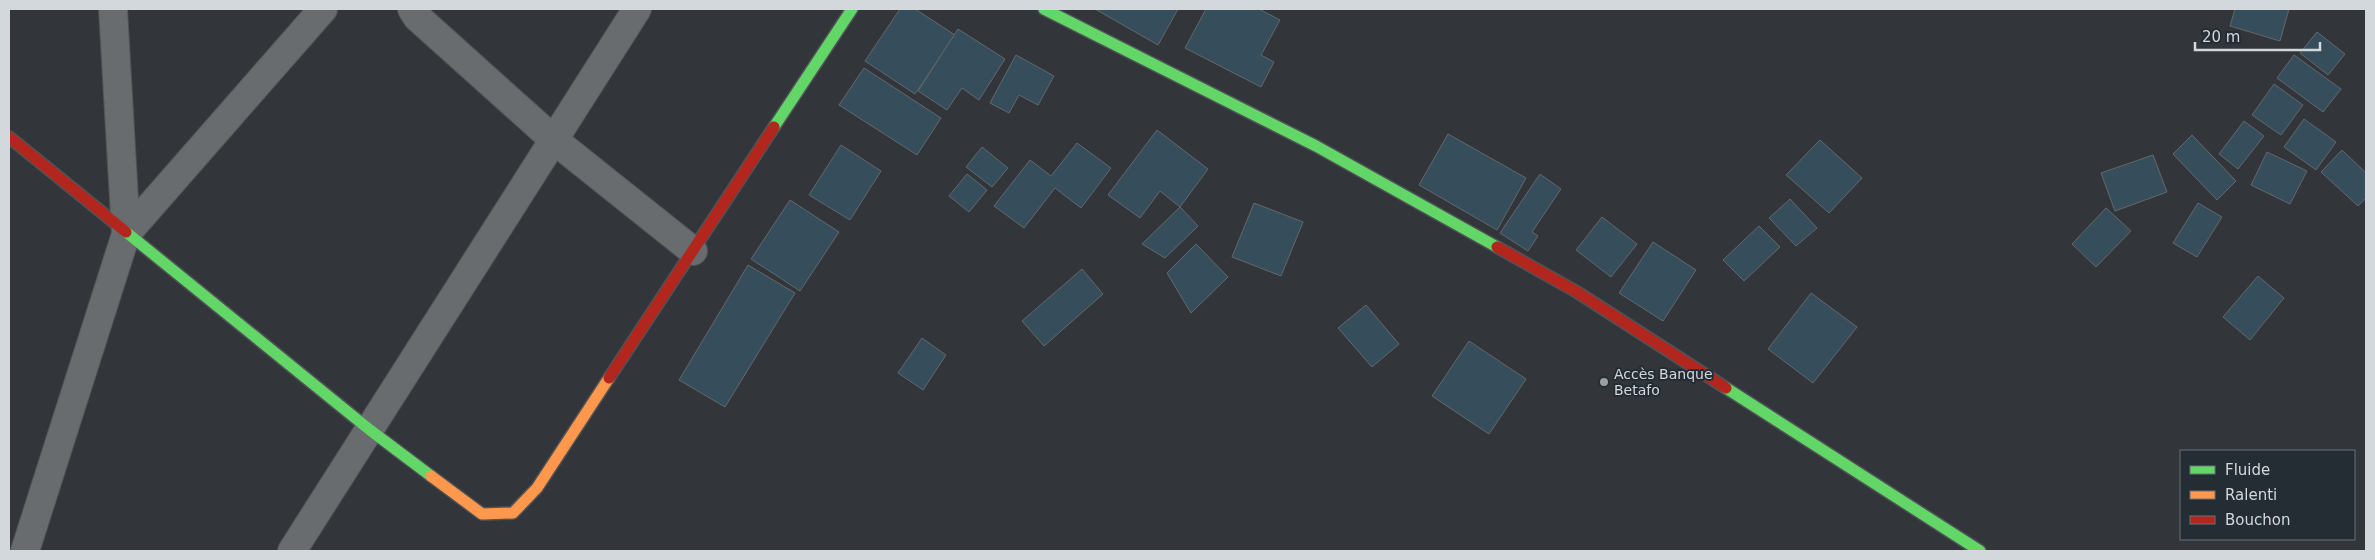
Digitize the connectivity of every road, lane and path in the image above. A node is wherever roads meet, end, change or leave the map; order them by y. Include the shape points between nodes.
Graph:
1 (113, 9) edge
2 (322, 9) edge
3 (412, 9) edge
4 (637, 9) edge
5 (852, 9) edge
6 (1044, 9) edge
7 (9, 137) edge
8 (554, 140) junction
9 (126, 234) junction
10 (693, 251) junction
11 (370, 430) junction
12 (24, 551) edge
13 (292, 551) edge
14 (1980, 551) edge

1 - 9 street
2 - 9 street
3 - 8 street
4 - 8 street
5 - 10 street
6 - 14 street via 1316,146 1577,292
7 - 9 street
8 - 10 street
8 - 11 street
9 - 11 street
9 - 12 street
10 - 11 street via 537,488 513,513 482,514
11 - 13 street

